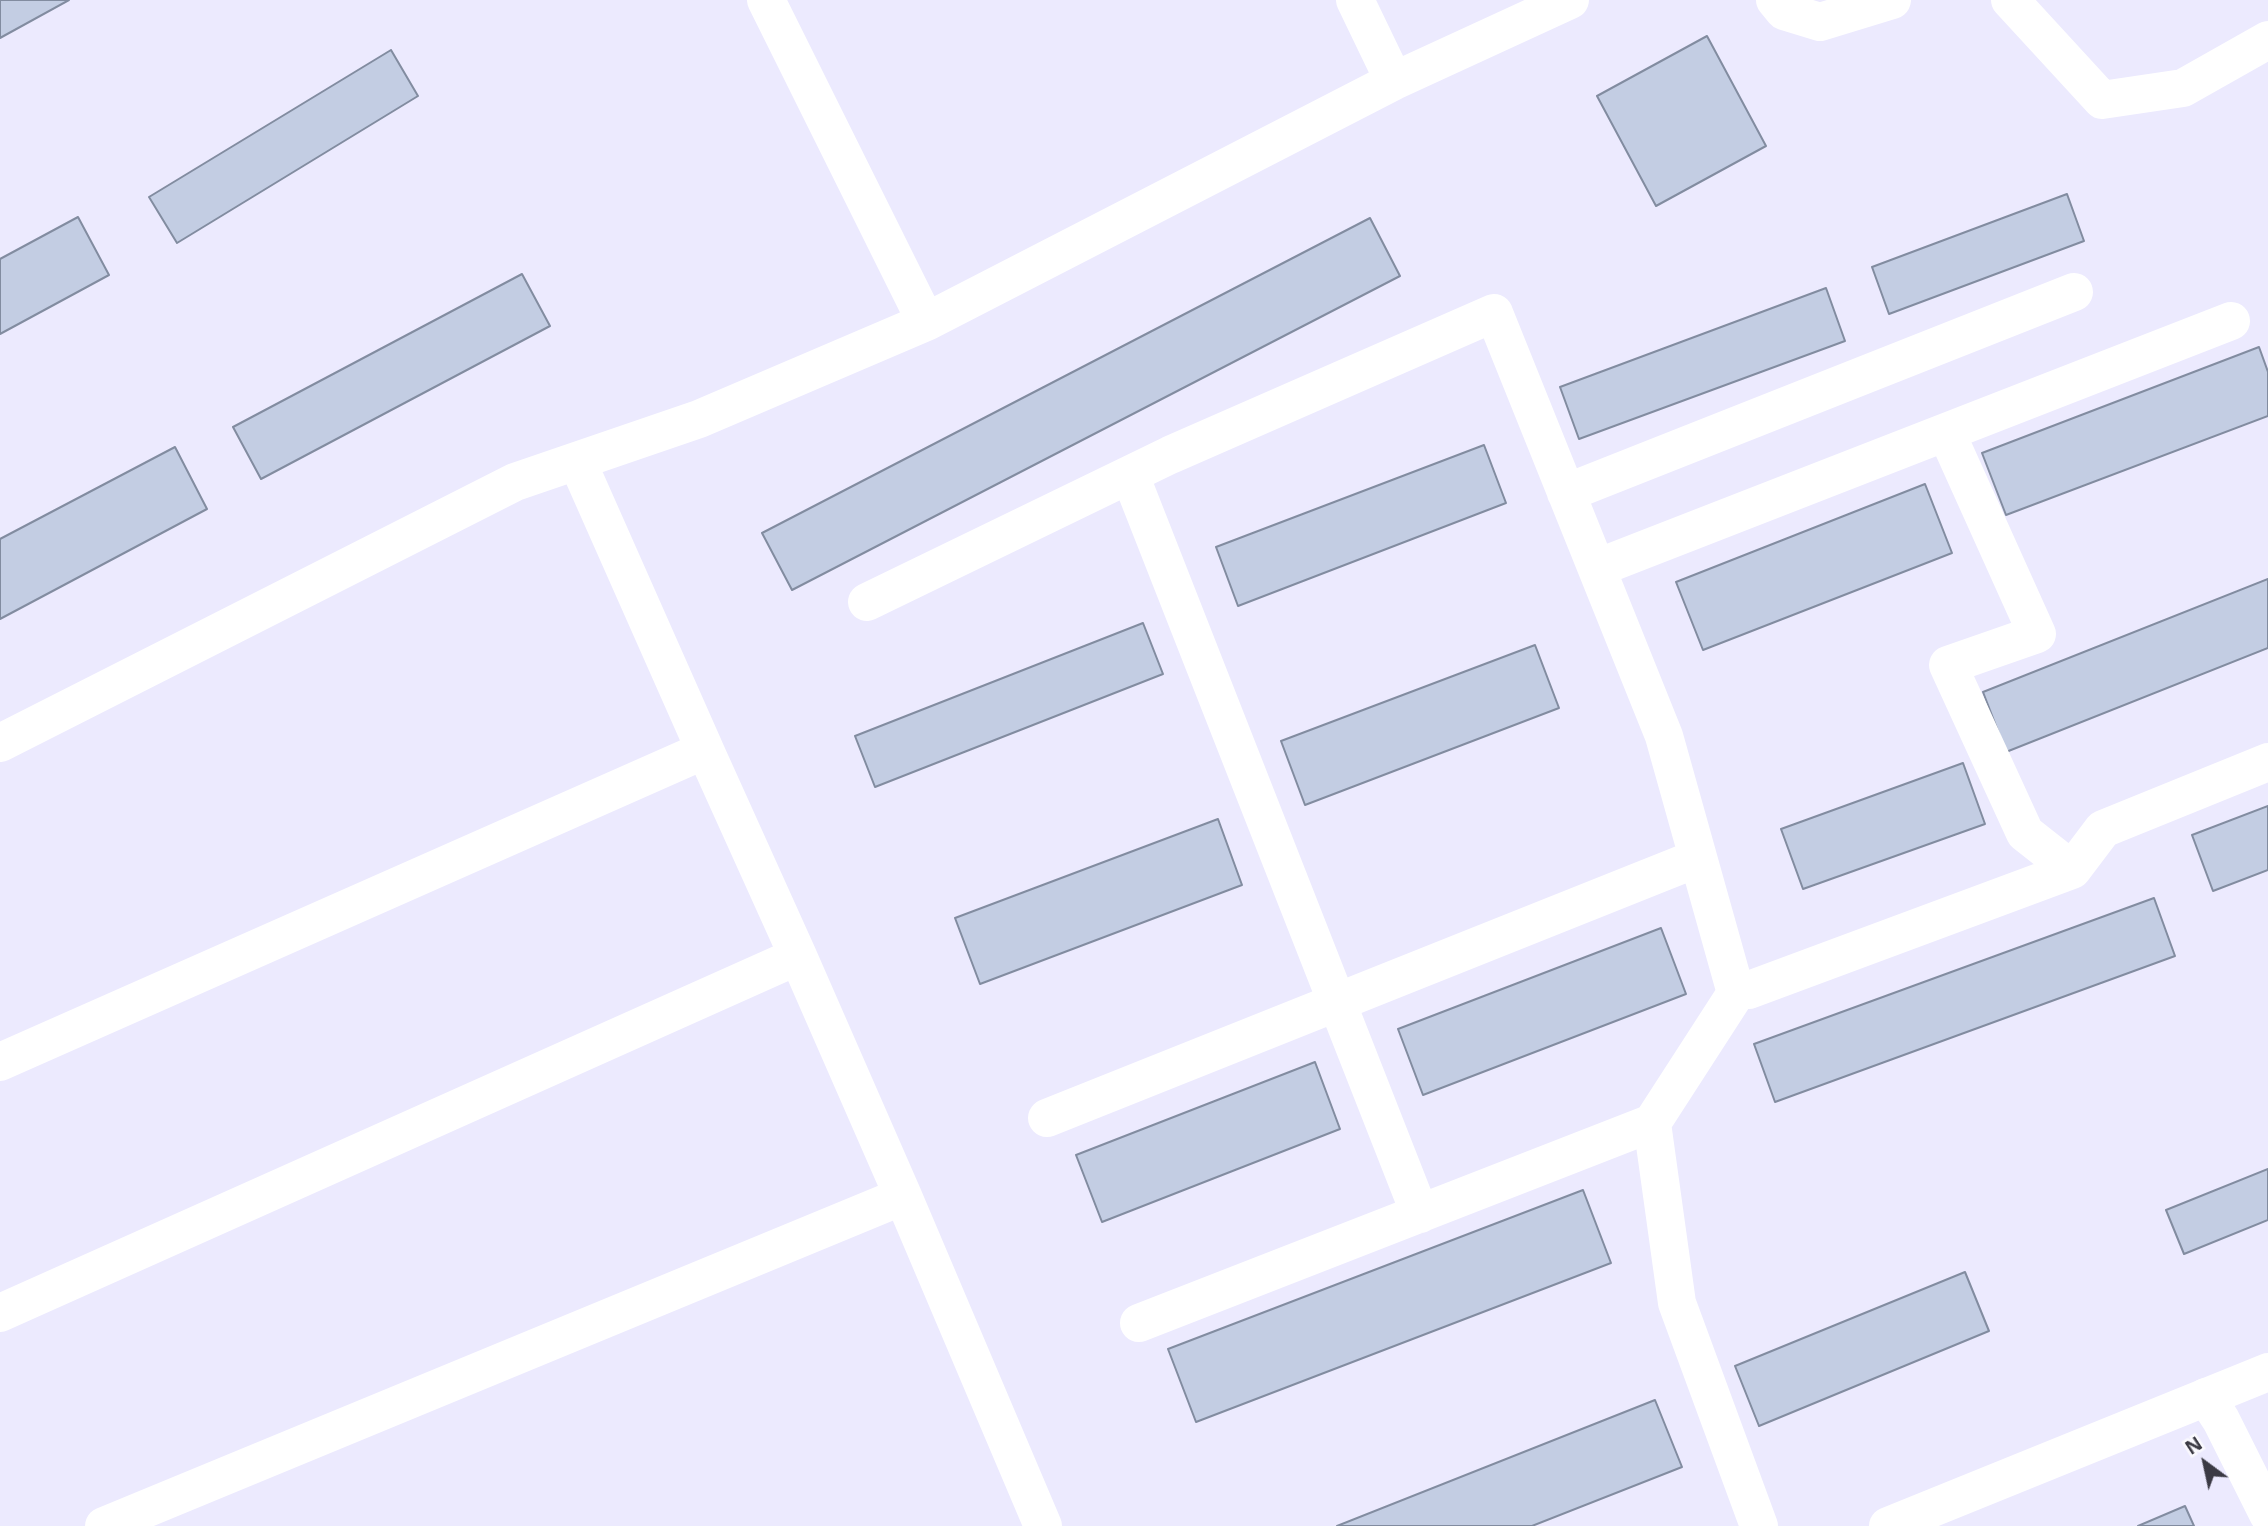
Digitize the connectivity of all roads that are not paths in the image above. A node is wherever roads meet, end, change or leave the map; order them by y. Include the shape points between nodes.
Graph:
1 (766, 0) edge
2 (1355, 0) edge
3 (1570, 0) edge
4 (1775, 0) edge
5 (1892, 0) edge
6 (2010, 0) edge
7 (2268, 40) edge
8 (1394, 81) junction
9 (2074, 292) dead end
10 (2231, 321) dead end
11 (926, 322) junction
12 (1946, 432) junction
13 (577, 461) junction
14 (1130, 475) junction
15 (1566, 493) junction
16 (1597, 568) junction
17 (867, 603) dead end
18 (0, 743) edge
19 (705, 750) junction
20 (2268, 762) edge
21 (1698, 858) junction
22 (2072, 870) junction
23 (798, 956) junction
24 (1749, 990) dead end
25 (1338, 1002) junction
26 (0, 1062) edge
27 (1047, 1118) dead end
28 (1652, 1123) junction
29 (903, 1196) junction
30 (1420, 1214) junction
31 (0, 1313) edge
32 (1139, 1323) dead end
33 (2268, 1372) edge
34 (2206, 1397) junction
35 (2268, 1514) edge
36 (104, 1526) edge
37 (1043, 1526) edge
38 (1759, 1526) edge
39 (1888, 1526) edge

1 - 11 street
2 - 8 street
3 - 8 street
4 - 5 street via 1784,10 1821,22
6 - 7 street via 2102,100 2183,88
8 - 11 street
9 - 15 street
10 - 12 street
11 - 13 street via 699,419
12 - 16 street
12 - 22 street via 2037,634 1948,665 2025,833
13 - 18 street via 515,482
13 - 19 street
14 - 15 street via 1494,313
14 - 17 street
14 - 25 street
15 - 16 street
16 - 21 street via 1664,736
19 - 23 street
19 - 26 street
20 - 22 street via 2103,829
21 - 25 street
21 - 28 street via 1736,993
22 - 24 street
23 - 29 street
23 - 31 street
25 - 27 street
25 - 30 street
28 - 30 street
28 - 38 street via 1677,1303
29 - 36 street
29 - 37 street
30 - 32 street
33 - 34 street
34 - 35 street
34 - 39 street

